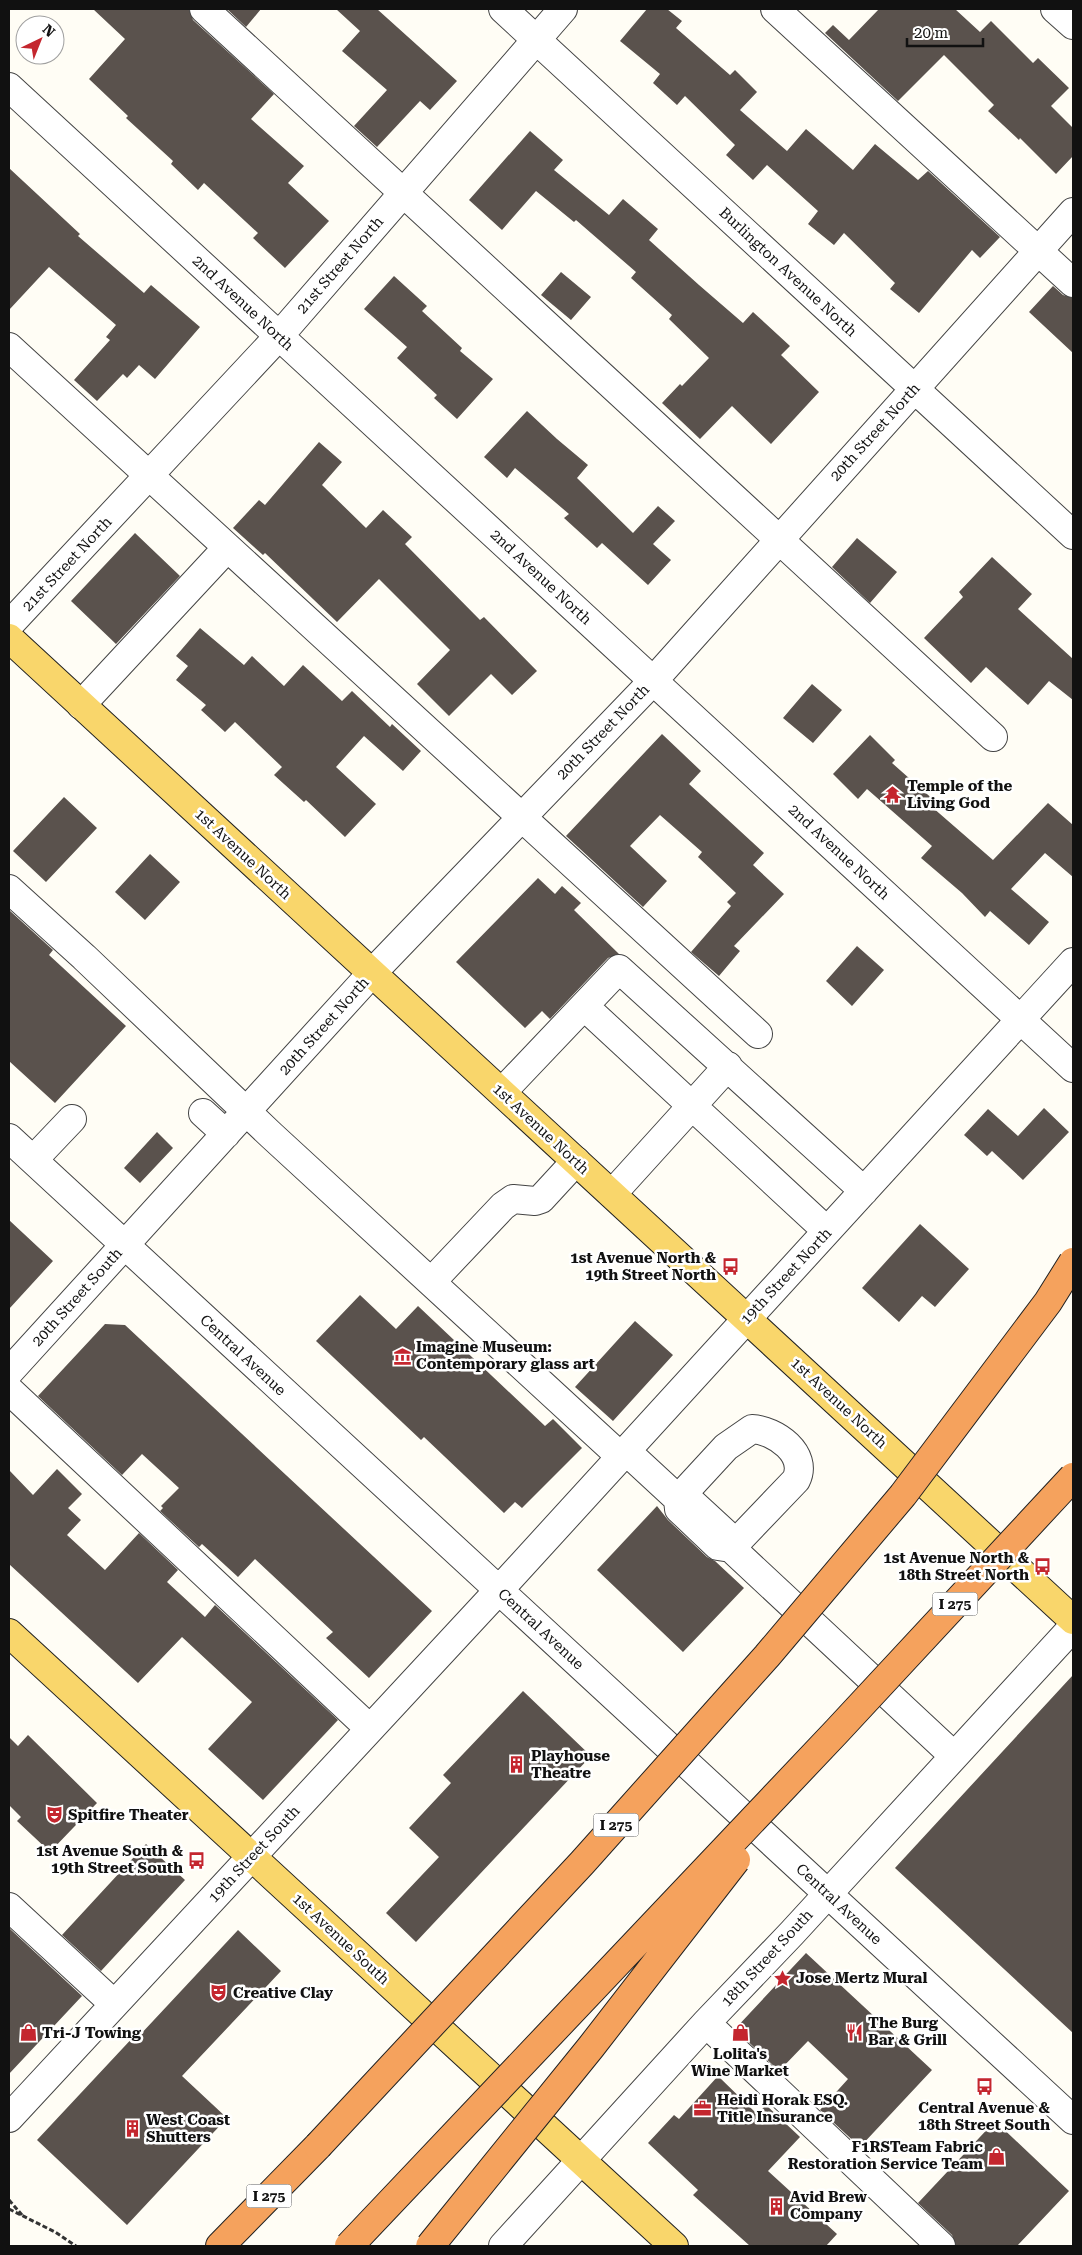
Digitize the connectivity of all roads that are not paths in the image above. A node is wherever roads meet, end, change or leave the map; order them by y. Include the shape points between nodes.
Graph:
1 (204, 9) edge
2 (503, 9) edge
3 (563, 9) edge
4 (775, 9) edge
5 (1055, 9) edge
6 (1073, 25) edge
7 (535, 39) junction
8 (9, 87) edge
9 (403, 192) junction
10 (1073, 212) edge
11 (1038, 251) junction
12 (1073, 283) edge
13 (279, 336) junction
14 (9, 347) edge
15 (915, 388) junction
16 (148, 476) junction
17 (1073, 535) edge
18 (779, 540) junction
19 (227, 548) junction
20 (9, 625) edge
21 (9, 638) edge
22 (653, 681) junction
23 (81, 705) junction
24 (993, 737) dead end
25 (522, 817) junction
26 (9, 890) edge
27 (1073, 962) edge
28 (372, 973) junction
29 (584, 1006) junction
30 (1021, 1020) junction
31 (758, 1034) dead end
32 (728, 1066) junction
33 (1073, 1068) edge
34 (502, 1092) junction
35 (691, 1106) junction
36 (246, 1112) junction
37 (203, 1113) dead end
38 (72, 1119) dead end
39 (226, 1134) junction
40 (9, 1138) edge
41 (32, 1160) junction
42 (576, 1161) junction
43 (864, 1190) junction
44 (612, 1194) junction
45 (826, 1231) junction
46 (124, 1245) junction
47 (1073, 1262) edge
48 (431, 1282) junction
49 (746, 1318) junction
50 (9, 1372) edge
51 (9, 1390) edge
52 (623, 1453) junction
53 (1073, 1477) edge
54 (678, 1499) junction
55 (731, 1548) junction
56 (498, 1590) junction
57 (1073, 1620) edge
58 (1073, 1627) edge
59 (9, 1633) edge
60 (370, 1729) junction
61 (837, 1731) junction
62 (954, 1756) junction
63 (251, 1856) junction
64 (828, 1894) junction
65 (9, 1907) edge
66 (114, 2004) junction
67 (706, 2022) junction
68 (9, 2118) edge
69 (1073, 2120) edge
70 (318, 2146) junction
71 (581, 2161) junction
72 (220, 2246) edge
73 (229, 2246) edge
74 (349, 2246) edge
75 (430, 2246) edge
76 (503, 2246) edge
77 (674, 2246) edge
78 (941, 2246) edge

1 - 9 street
2 - 7 street, Burlington Avenue North
3 - 7 street, 21st Street North
4 - 11 street
5 - 6 street
7 - 9 street, 21st Street North
7 - 15 street, Burlington Avenue North
8 - 13 street, 2nd Avenue North
9 - 13 street, 21st Street North
9 - 18 street
10 - 11 street, 20th Street North
11 - 12 street
11 - 15 street, 20th Street North
13 - 16 street, 21st Street North
13 - 22 street, 2nd Avenue North
14 - 16 street
15 - 17 street, Burlington Avenue North
15 - 18 street, 20th Street North
16 - 19 street
16 - 20 street, 21st Street North
18 - 22 street, 20th Street North
18 - 24 street
19 - 23 street
19 - 25 street
21 - 23 main road, 1st Avenue North
22 - 25 street, 20th Street North
22 - 30 street, 2nd Avenue North
23 - 28 main road, 1st Avenue North
25 - 28 street, 20th Street North
25 - 31 street
26 - 36 street
27 - 30 street, 19th Street North
28 - 34 main road, 1st Avenue North
28 - 36 street, 20th Street North
29 - 32 street via 619,969
29 - 34 street
29 - 35 street
30 - 33 street, 2nd Avenue North
30 - 43 street, 19th Street North
32 - 35 street
32 - 43 street
34 - 42 main road, 1st Avenue North
35 - 44 street
35 - 45 street
36 - 39 street, 20th Street North
36 - 48 street
37 - 39 street
38 - 41 street
39 - 46 street, 20th Street North
40 - 41 street, Central Avenue
41 - 46 street, Central Avenue
42 - 44 main road, 1st Avenue North
42 - 48 street via 541,1200 512,1199 503,1206
43 - 45 street, 19th Street North
44 - 49 main road, 1st Avenue North
45 - 49 street, 19th Street North
46 - 50 street, 20th Street South
46 - 56 street, Central Avenue
47 - 70 highway, I 275, bridge via 1048,1302 903,1494 773,1649 582,1864
48 - 52 street
49 - 52 street, 19th Street North
49 - 57 main road, 1st Avenue North
51 - 60 street
52 - 54 street
52 - 56 street, 19th Street North
53 - 61 highway, I 275, bridge
54 - 55 street via 678,1509 705,1534 718,1546
54 - 55 street via 726,1448 752,1429 779,1437 792,1450 800,1474
55 - 62 street
56 - 60 street, 19th Street South
56 - 64 street, Central Avenue
58 - 62 street, 18th Street South
59 - 63 main road, 1st Avenue South
60 - 63 street, 19th Street South
61 - 74 highway, bridge
61 - 75 highway, I 275, bridge
62 - 64 street, 18th Street South
63 - 66 street, 19th Street South
63 - 71 main road, 1st Avenue South
64 - 67 street, 18th Street South
64 - 69 street, Central Avenue
65 - 66 street
66 - 68 street, 19th Street South
67 - 71 street, 18th Street South
67 - 78 street
70 - 72 highway, I 275
70 - 73 highway
71 - 76 street, 18th Street South
71 - 77 main road, 1st Avenue South

